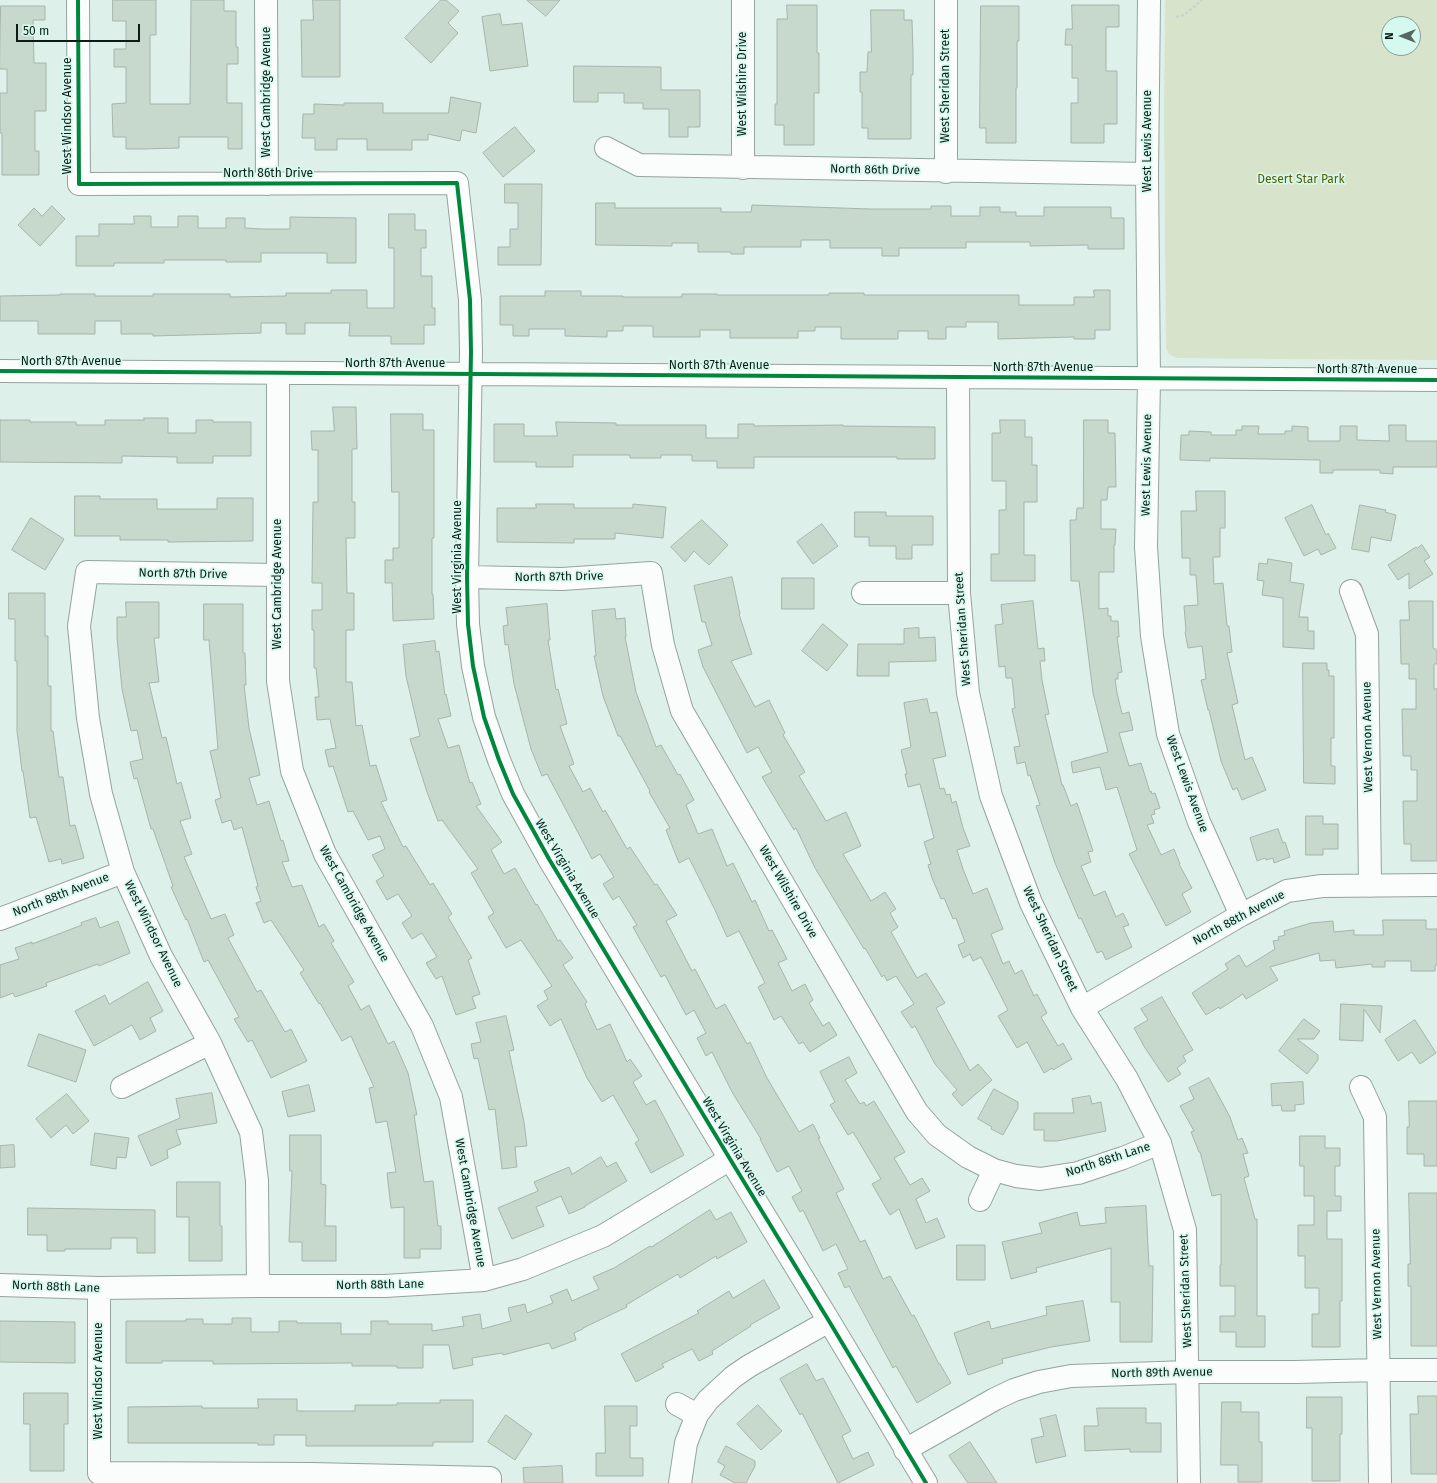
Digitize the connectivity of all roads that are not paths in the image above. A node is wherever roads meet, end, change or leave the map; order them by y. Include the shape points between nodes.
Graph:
1 (78, 0) edge
2 (266, 0) edge
3 (743, 0) edge
4 (946, 0) edge
5 (1149, 0) edge
6 (606, 148) dead end
7 (743, 168) junction
8 (946, 172) junction
9 (1148, 174) junction
10 (457, 183) joint
11 (79, 184) joint
12 (267, 184) junction
13 (0, 371) edge
14 (278, 373) junction
15 (470, 374) junction
16 (958, 378) junction
17 (1149, 379) junction
18 (1437, 380) edge
19 (87, 572) joint
20 (651, 573) joint
21 (278, 575) junction
22 (467, 577) junction
23 (1351, 591) dead end
24 (863, 593) dead end
25 (959, 593) junction
26 (123, 872) junction
27 (1437, 885) edge
28 (1370, 886) junction
29 (1241, 914) junction
30 (0, 919) edge
31 (1082, 1008) junction
32 (210, 1043) junction
33 (122, 1087) dead end
34 (1361, 1087) dead end
35 (1160, 1143) junction
36 (730, 1159) junction
37 (994, 1170) junction
38 (980, 1200) dead end
39 (484, 1280) junction
40 (0, 1285) edge
41 (258, 1286) junction
42 (99, 1288) junction
43 (829, 1321) junction
44 (1378, 1370) junction
45 (1437, 1370) edge
46 (1188, 1372) junction
47 (677, 1404) dead end
48 (698, 1415) junction
49 (905, 1450) junction
50 (490, 1480) edge
51 (680, 1483) edge
52 (926, 1483) edge
53 (1189, 1483) edge
54 (1380, 1483) edge

1 - 11 street, West Windsor Avenue
2 - 12 street, West Cambridge Avenue
3 - 7 street, West Wilshire Drive
4 - 8 street, West Sheridan Street
5 - 9 street, West Lewis Avenue
6 - 7 street, North 86th Drive via 639,165
7 - 8 street, North 86th Drive
8 - 9 street, North 86th Drive
9 - 17 street, West Lewis Avenue
10 - 12 street, North 86th Drive
10 - 15 street, West Virginia Avenue via 470,300
11 - 12 street, North 86th Drive
13 - 14 street, North 87th Avenue
14 - 15 street, North 87th Avenue
14 - 21 street, West Cambridge Avenue
15 - 16 street, North 87th Avenue
15 - 22 street, West Virginia Avenue
16 - 17 street, North 87th Avenue
16 - 25 street, West Sheridan Street
17 - 18 street, North 87th Avenue
17 - 29 street, West Lewis Avenue via 1146,547 1152,636 1168,734 1199,822
19 - 21 street, North 87th Drive
19 - 26 street, West Windsor Avenue via 79,626 88,718 101,794
20 - 22 street, North 87th Drive via 562,579
20 - 37 street, West Wilshire Drive via 663,645 682,711 917,1112 937,1135 968,1157
21 - 39 street, West Cambridge Avenue via 278,681 292,771 325,854 422,1026 451,1097
22 - 36 street, West Virginia Avenue via 468,624 482,710 513,794
23 - 28 street, West Vernon Avenue via 1367,634
24 - 25 street
25 - 31 street, West Sheridan Street via 968,693 991,796 1031,903
26 - 30 street, North 88th Avenue
26 - 32 street, West Windsor Avenue via 161,956
27 - 28 street, North 88th Avenue
28 - 29 street, North 88th Avenue via 1322,886 1287,892
29 - 31 street, North 88th Avenue
31 - 35 street, West Sheridan Street via 1127,1079
32 - 33 street
32 - 41 street, West Windsor Avenue via 251,1132 257,1181
34 - 44 street, West Vernon Avenue via 1375,1117
35 - 37 street, North 88th Lane via 1078,1173 1040,1180
35 - 46 street, West Sheridan Street via 1185,1230
36 - 39 street, North 88th Lane via 603,1236 523,1269
36 - 43 street, West Virginia Avenue
37 - 38 street
39 - 41 street, North 88th Lane via 385,1286
40 - 42 street, North 88th Lane
41 - 42 street, North 88th Lane
42 - 50 street, West Windsor Avenue via 99,1473 303,1474
43 - 48 street via 749,1366 708,1400
43 - 49 street, West Virginia Avenue
44 - 45 street, North 89th Avenue
44 - 46 street, North 89th Avenue
44 - 54 street, West Vernon Avenue
46 - 49 street, North 89th Avenue via 1099,1374 1039,1382 995,1399
46 - 53 street, West Sheridan Street
47 - 48 street
48 - 51 street via 686,1443
49 - 52 street, West Virginia Avenue

